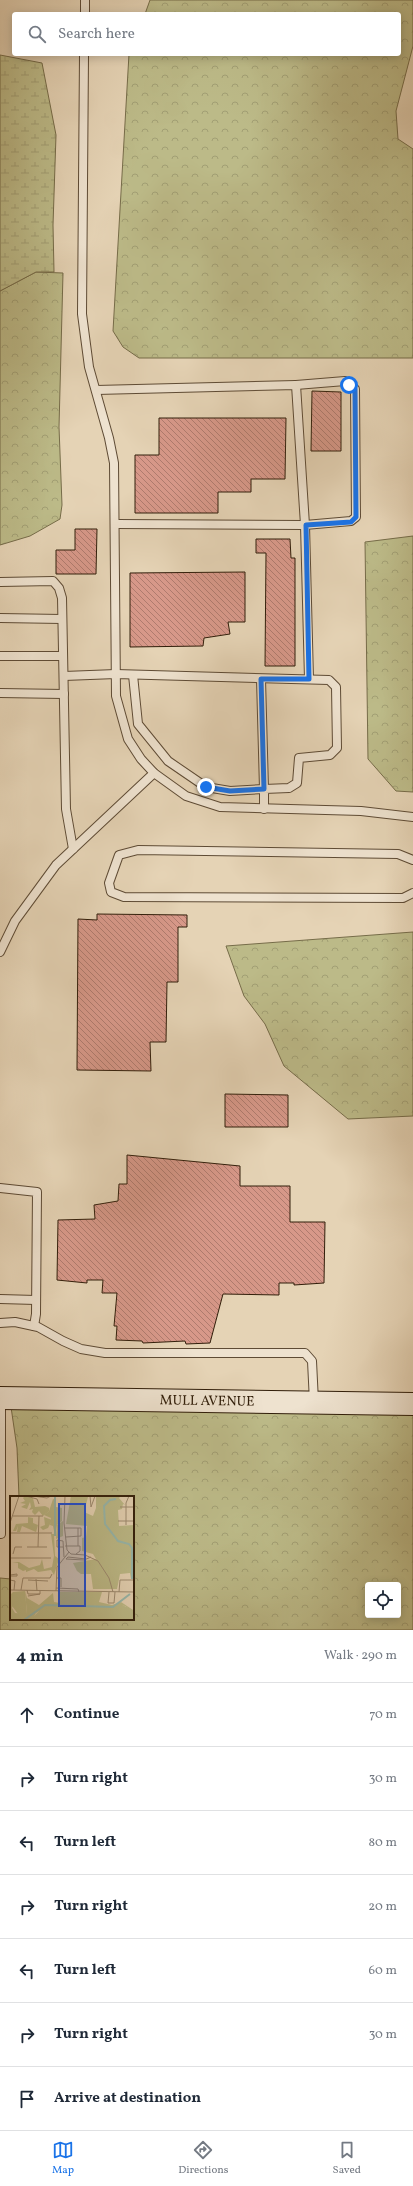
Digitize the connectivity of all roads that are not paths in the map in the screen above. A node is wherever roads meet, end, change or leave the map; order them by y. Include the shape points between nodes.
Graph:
1 (85, 0) edge
2 (85, 12) edge
3 (84, 56) edge
4 (296, 385) junction
5 (96, 390) junction
6 (116, 524) junction
7 (306, 525) junction
8 (0, 582) edge
9 (0, 618) edge
10 (62, 619) junction
11 (0, 656) edge
12 (63, 656) junction
13 (116, 674) junction
14 (133, 675) junction
15 (64, 676) junction
16 (261, 679) junction
17 (309, 679) junction
18 (0, 693) edge
19 (64, 694) junction
20 (154, 773) junction
21 (264, 789) junction
22 (264, 809) junction
23 (413, 817) edge
24 (73, 849) junction
25 (413, 860) edge
26 (413, 893) edge
27 (0, 952) edge
28 (0, 1188) edge
29 (0, 1299) edge
30 (36, 1300) junction
31 (0, 1323) edge
32 (34, 1326) junction
33 (0, 1398) edge
34 (314, 1403) junction
35 (413, 1404) edge
36 (1, 1534) edge

1 - 2 lane
3 - 5 lane via 82,314 89,367
4 - 5 lane
4 - 7 lane
4 - 7 lane via 345,381 355,389 356,517 351,522
5 - 6 lane via 114,463
6 - 7 lane
6 - 13 lane
7 - 17 lane
8 - 10 lane via 53,581 59,588
9 - 10 lane
10 - 12 lane
11 - 12 lane
12 - 15 lane
13 - 14 lane
13 - 15 lane
13 - 20 lane via 116,696 128,739
14 - 16 lane
14 - 21 lane via 138,724 168,761 206,787 230,791
15 - 19 lane
16 - 17 lane
16 - 21 lane
17 - 21 lane via 329,680 336,687 337,748 330,756 300,758 297,783 288,788
18 - 19 lane
19 - 24 lane via 66,809
20 - 22 lane via 186,796 220,807
20 - 24 lane
21 - 22 lane
22 - 23 lane via 361,811
24 - 27 lane via 56,865 15,921
25 - 26 lane via 398,854 138,850 119,855 109,883 111,892 124,897 403,898
28 - 30 lane via 37,1192
29 - 30 lane
30 - 32 lane
31 - 32 lane via 15,1322
32 - 34 lane via 81,1349 105,1353 305,1353 312,1361
33 - 34 street, MULL AVENUE
33 - 36 lane
34 - 35 street, MULL AVENUE

